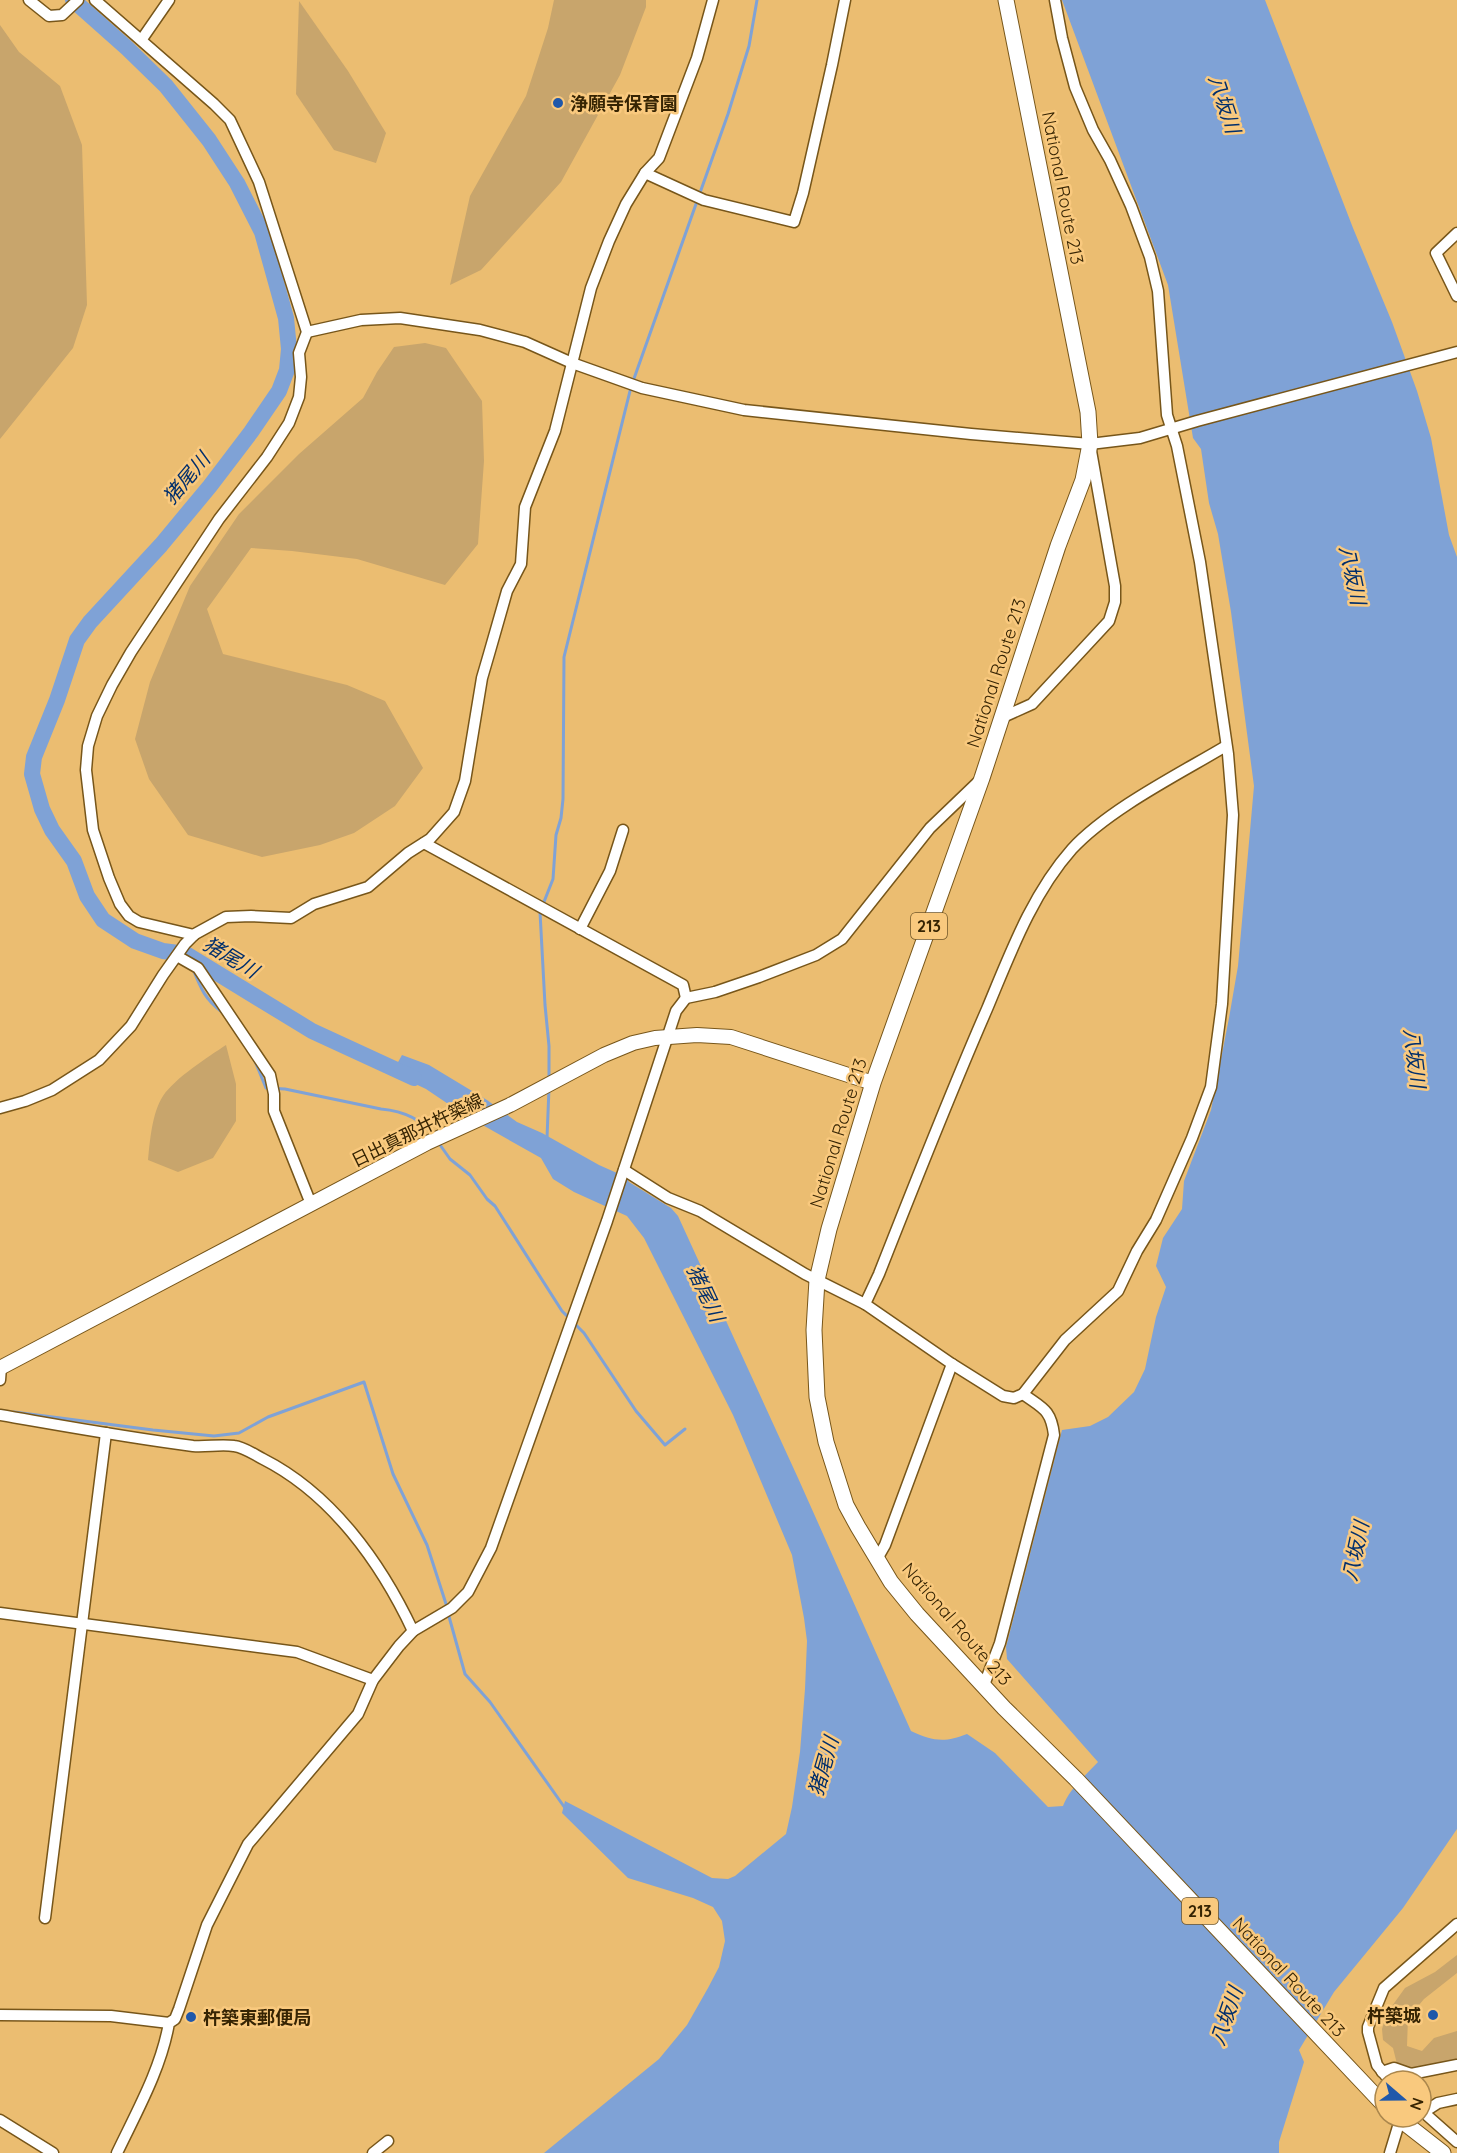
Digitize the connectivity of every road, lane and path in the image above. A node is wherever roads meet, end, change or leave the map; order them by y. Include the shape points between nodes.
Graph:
1 (29, 0) edge
2 (95, 0) edge
3 (169, 0) edge
4 (713, 0) edge
5 (844, 0) edge
6 (1006, 0) edge
7 (1055, 0) edge
8 (75, 3) edge
9 (142, 39) junction
10 (645, 173) junction
11 (1457, 233) edge
12 (1457, 296) edge
13 (307, 332) junction
14 (1457, 352) edge
15 (572, 363) junction
16 (1171, 429) junction
17 (1090, 444) junction
18 (1001, 718) junction
19 (1226, 746) junction
20 (982, 778) junction
21 (622, 830) dead end
22 (424, 843) junction
23 (580, 929) junction
24 (194, 935) junction
25 (177, 956) junction
26 (686, 998) junction
27 (668, 1037) junction
28 (873, 1083) junction
29 (0, 1108) edge
30 (624, 1170) junction
31 (311, 1204) junction
32 (817, 1280) junction
33 (865, 1304) junction
34 (952, 1364) junction
35 (0, 1372) edge
36 (1023, 1394) junction
37 (0, 1415) edge
38 (106, 1433) junction
39 (877, 1559) junction
40 (0, 1613) edge
41 (81, 1623) junction
42 (413, 1631) junction
43 (373, 1680) junction
44 (984, 1685) junction
45 (45, 1918) dead end
46 (1457, 1924) edge
47 (0, 2015) edge
48 (169, 2023) junction
49 (1457, 2065) edge
50 (1380, 2069) edge
51 (1433, 2070) edge
52 (1373, 2094) edge
53 (1457, 2099) edge
54 (1433, 2106) edge
55 (0, 2120) edge
56 (1433, 2120) edge
57 (1396, 2129) edge
58 (1413, 2129) edge
59 (388, 2141) dead end
60 (1457, 2142) edge
61 (53, 2153) edge
62 (117, 2153) edge
63 (373, 2153) edge
64 (1390, 2153) edge
65 (1443, 2153) edge

1 - 8 street via 49,16 62,15
2 - 9 street
3 - 9 street
4 - 10 street via 659,158
5 - 10 street via 794,222 699,198
6 - 17 highway, National Route 213 / 213 via 1088,412
7 - 16 street via 1075,87 1131,206 1150,257 1158,291
9 - 13 street via 230,120 259,182
10 - 15 street via 622,213 591,288
11 - 12 street via 1436,253
13 - 15 street via 361,320 400,318 480,330 525,342
13 - 24 street via 299,353 299,397 288,423 131,652 97,716 88,746 86,770 93,830 120,904 139,922
14 - 16 street
15 - 17 street via 642,388 744,410
15 - 22 street via 555,431 525,507 521,564 507,591 489,654 463,789 448,821
16 - 17 street via 1140,438
16 - 19 street via 1200,562
17 - 18 highway, National Route 213 / 213 via 1083,480
17 - 18 street via 1115,586 1109,621 1032,704
18 - 20 highway, National Route 213 / 213
19 - 33 street via 1085,836 1055,870 1021,930
19 - 36 street via 1232,838 1222,1004 1211,1087 1156,1220 1118,1291 1065,1340
20 - 26 street via 930,828 842,939 816,955 759,977
20 - 28 highway, National Route 213 / 213
21 - 23 street via 610,872
22 - 23 street
22 - 24 street via 368,887 314,904 291,918 226,916
23 - 26 street via 683,985
24 - 25 street
25 - 29 street via 131,1026 99,1060 52,1090
25 - 31 street via 198,968 270,1075 274,1112
26 - 27 street via 676,1011
27 - 28 main road, 日出真那井杵築線 via 731,1037
27 - 30 street
27 - 31 main road, 日出真那井杵築線 via 633,1043
28 - 32 highway, National Route 213 / 213
30 - 32 street
30 - 42 street via 491,1548 468,1592 447,1611
31 - 35 main road, 日出真那井杵築線
32 - 33 street
32 - 39 highway, National Route 213 / 213 via 814,1368 826,1442 846,1505
33 - 34 street
34 - 36 street via 1003,1396 1014,1398
34 - 39 street
36 - 44 street via 1048,1413 1054,1435 1000,1643
37 - 38 street
38 - 41 street
38 - 42 street via 196,1446 236,1446 278,1467 325,1502 345,1525 384,1574
39 - 44 highway, National Route 213 / 213 via 917,1614
40 - 41 street
41 - 43 street via 297,1652
41 - 45 street
42 - 43 street
43 - 48 street via 358,1714 248,1845 207,1925 179,2009
44 - 52 highway, National Route 213 / 213
46 - 50 street via 1384,1988 1368,2027
47 - 48 street via 111,2016
48 - 62 street via 159,2062
49 - 51 street
53 - 54 street
55 - 61 street
56 - 60 street
57 - 64 street
58 - 65 highway
59 - 63 street

